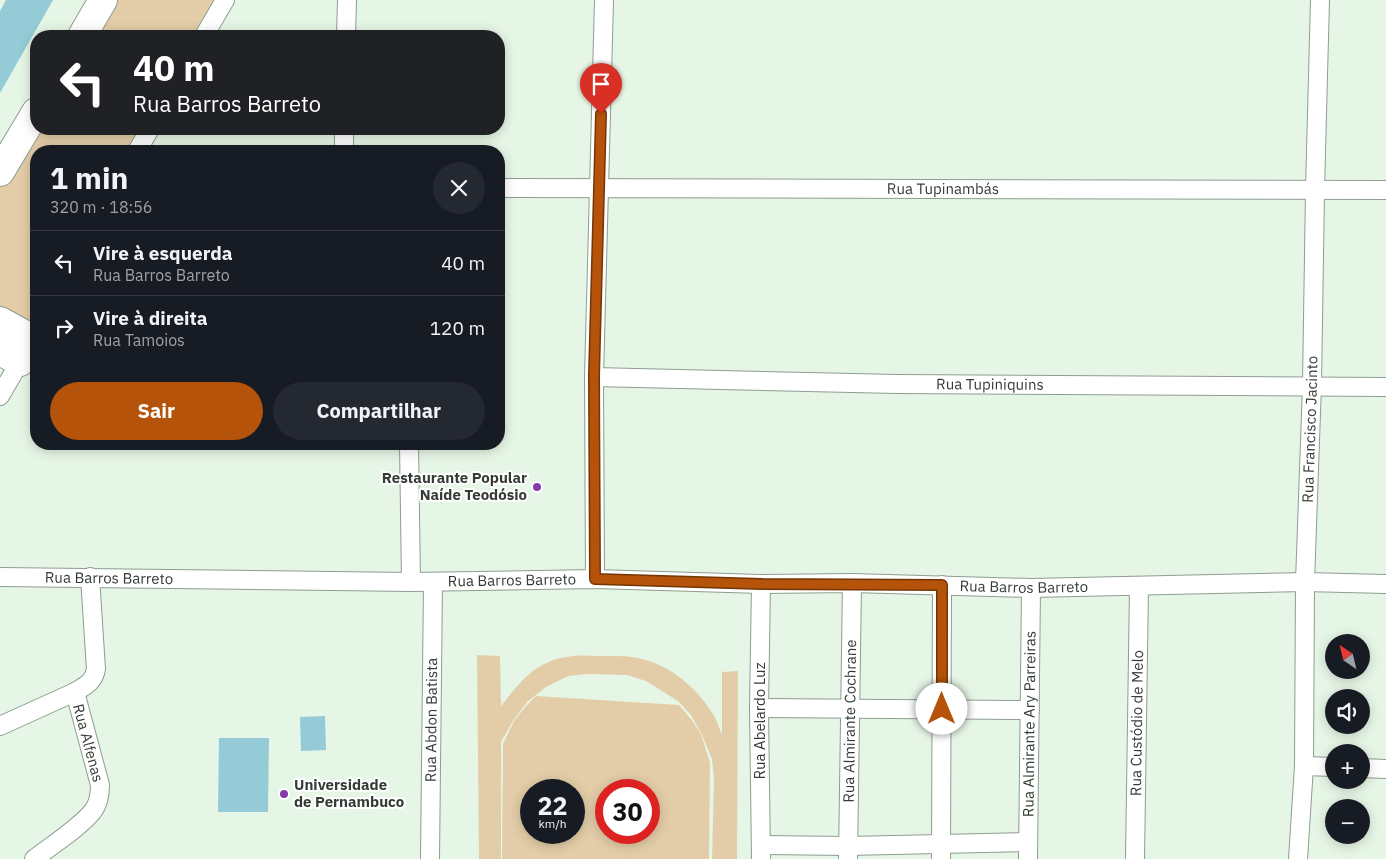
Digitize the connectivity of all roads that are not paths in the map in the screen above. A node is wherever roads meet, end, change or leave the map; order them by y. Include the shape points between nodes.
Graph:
1 (103, 0) edge
2 (225, 0) edge
3 (347, 0) edge
4 (604, 0) edge
5 (1320, 0) edge
6 (86, 30) edge
7 (208, 30) edge
8 (346, 30) edge
9 (30, 122) edge
10 (0, 172) edge
11 (505, 188) edge
12 (599, 189) junction
13 (1314, 190) junction
14 (1386, 190) edge
15 (0, 321) edge
16 (22, 346) edge
17 (594, 376) junction
18 (1312, 385) junction
19 (1386, 387) edge
20 (0, 396) edge
21 (409, 450) edge
22 (0, 577) edge
23 (90, 577) junction
24 (595, 579) junction
25 (411, 582) junction
26 (433, 582) junction
27 (1304, 582) junction
28 (852, 583) junction
29 (762, 584) junction
30 (1386, 584) edge
31 (942, 585) junction
32 (1139, 586) junction
33 (1031, 588) junction
34 (75, 692) junction
35 (759, 708) junction
36 (849, 708) junction
37 (942, 709) junction
38 (1030, 710) junction
39 (0, 726) edge
40 (1304, 766) junction
41 (1325, 767) edge
42 (1370, 768) edge
43 (1386, 769) edge
44 (1028, 851) edge
45 (761, 852) edge
46 (941, 852) edge
47 (848, 853) edge
48 (34, 859) edge
49 (430, 859) edge
50 (1135, 859) edge
51 (1298, 859) edge

1 - 6 highway
2 - 7 street
3 - 8 street
4 - 12 street
5 - 13 street, Rua Francisco Jacinto
9 - 10 highway
11 - 12 street, Rua Tupinambás
12 - 13 street, Rua Tupinambás
12 - 17 street
13 - 14 street, Rua Tupinambás
13 - 18 street, Rua Francisco Jacinto
15 - 16 highway
16 - 20 street
17 - 18 street, Rua Tupiniquins via 896,384
17 - 24 street
18 - 19 street, Rua Tupiniquins
18 - 27 street, Rua Francisco Jacinto
21 - 25 street
22 - 23 street, Rua Barros Barreto
23 - 25 street, Rua Barros Barreto
23 - 34 street, Rua Alfenas via 96,669 87,686
24 - 26 street, Rua Barros Barreto
24 - 29 street, Rua Barros Barreto
25 - 26 street, Rua Barros Barreto
26 - 49 street, Rua Abdon Batista
27 - 30 street, Rua Barros Barreto
27 - 32 street, Rua Barros Barreto
27 - 40 street, Rua Francisco Jacinto
28 - 29 street, Rua Barros Barreto
28 - 31 street, Rua Barros Barreto
28 - 36 street, Rua Almirante Cochrane
29 - 35 street, Rua Abelardo Luz
31 - 33 street, Rua Barros Barreto
31 - 37 street
32 - 33 street, Rua Barros Barreto
32 - 50 street, Rua Custódio de Melo
33 - 38 street, Rua Almirante Ary Parreiras
34 - 39 street
34 - 48 street, Rua Alfenas via 100,785 100,798 94,810
35 - 36 street
35 - 45 street, Rua Abelardo Luz
36 - 37 street
36 - 47 street, Rua Almirante Cochrane
37 - 38 street
37 - 46 street
38 - 44 street, Rua Almirante Ary Parreiras
40 - 41 street
40 - 51 street, Rua Francisco Jacinto
42 - 43 street
44 - 46 street
45 - 47 street
46 - 47 street

